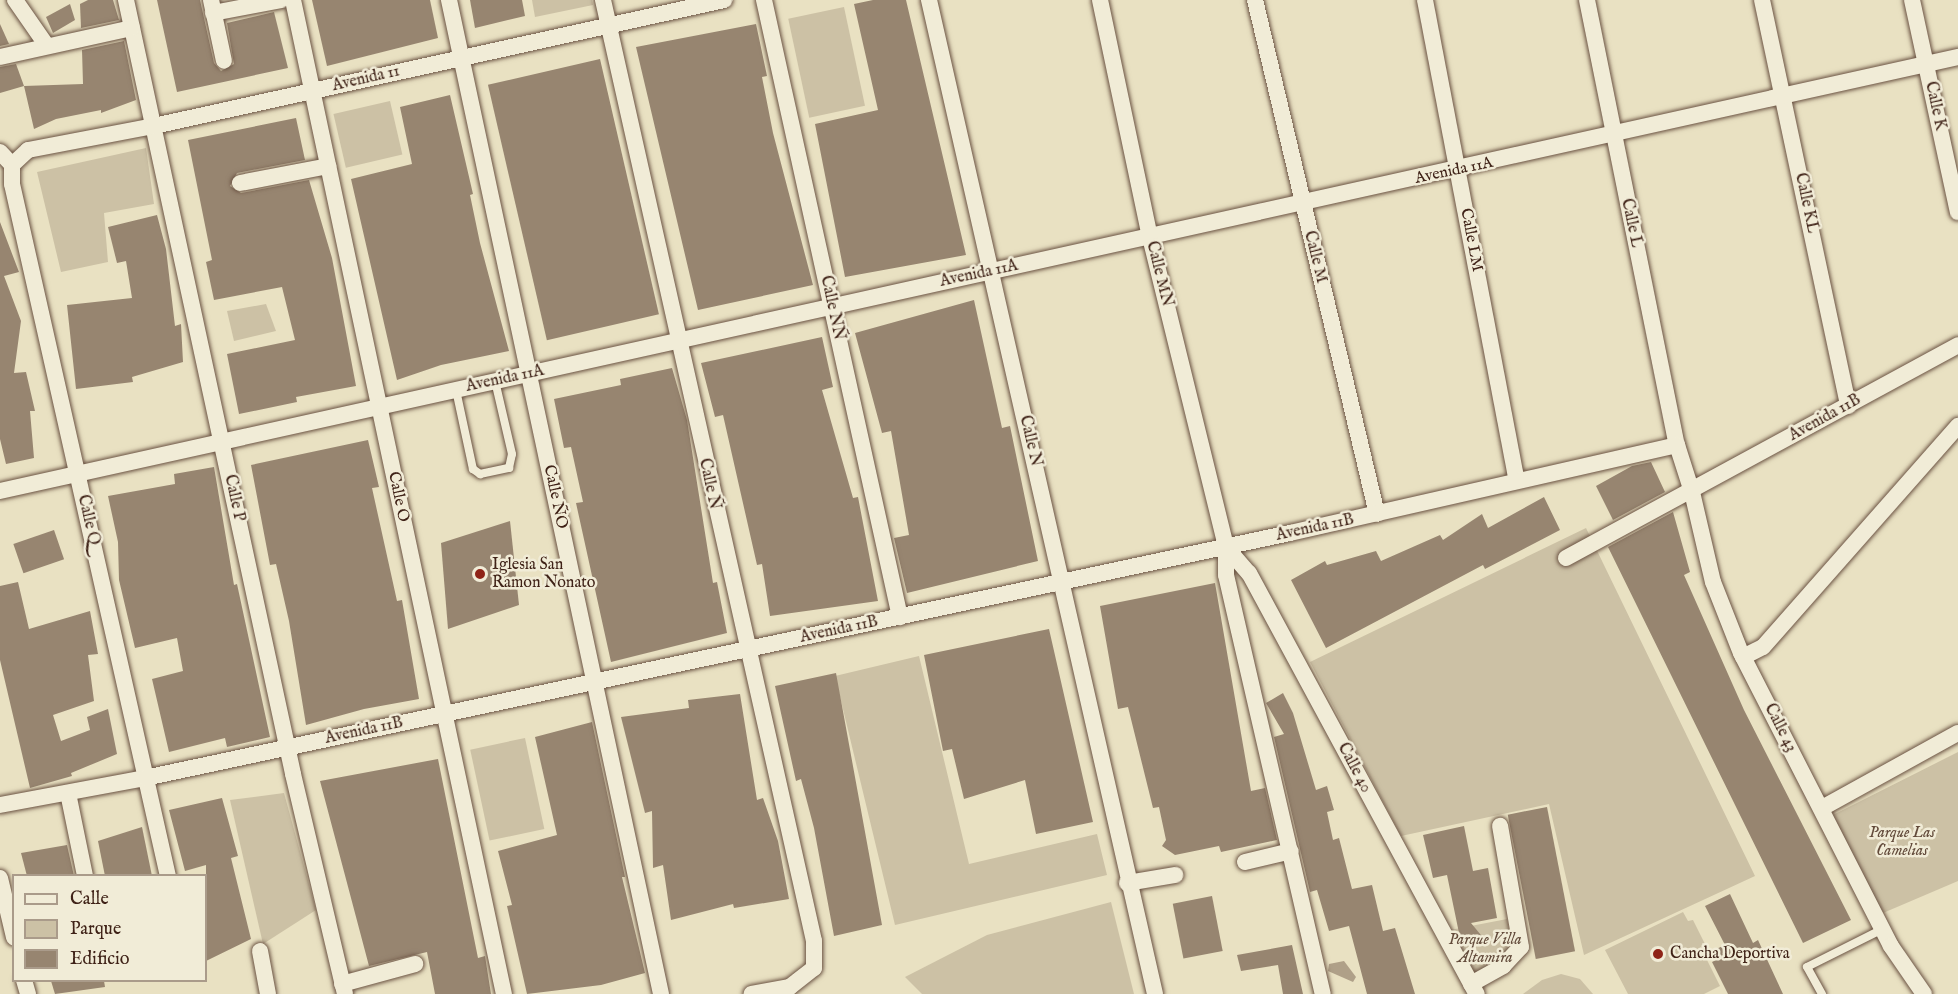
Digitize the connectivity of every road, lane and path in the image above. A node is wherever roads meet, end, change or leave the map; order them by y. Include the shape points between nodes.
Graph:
1 (15, 0) edge
2 (126, 0) edge
3 (280, 0) edge
4 (293, 0) edge
5 (450, 0) edge
6 (603, 0) edge
7 (724, 0) edge
8 (764, 0) edge
9 (928, 0) edge
10 (1100, 0) edge
11 (1255, 0) edge
12 (1425, 0) edge
13 (1587, 0) edge
14 (1762, 0) edge
15 (1912, 0) edge
16 (212, 7) edge
17 (609, 26) junction
18 (132, 28) junction
19 (46, 46) junction
20 (0, 57) edge
21 (1958, 57) edge
22 (462, 58) junction
23 (224, 61) dead end
24 (1926, 64) junction
25 (312, 91) junction
26 (1783, 95) junction
27 (154, 126) junction
28 (1613, 133) junction
29 (0, 152) edge
30 (12, 165) junction
31 (328, 166) junction
32 (1458, 171) junction
33 (240, 183) dead end
34 (1302, 202) junction
35 (1958, 212) edge
36 (1150, 237) junction
37 (991, 271) junction
38 (832, 306) junction
39 (678, 340) junction
40 (1958, 345) edge
41 (529, 374) junction
42 (495, 381) junction
43 (456, 390) junction
44 (1848, 406) junction
45 (379, 407) junction
46 (1958, 426) edge
47 (222, 442) junction
48 (1677, 445) junction
49 (77, 473) junction
50 (1516, 479) junction
51 (0, 491) edge
52 (1692, 492) junction
53 (1377, 514) junction
54 (1226, 547) junction
55 (1566, 558) dead end
56 (1062, 582) junction
57 (900, 617) junction
58 (746, 650) junction
59 (1743, 657) junction
60 (595, 682) junction
61 (443, 714) junction
62 (1958, 733) edge
63 (287, 748) junction
64 (145, 778) junction
65 (68, 792) junction
66 (0, 805) edge
67 (1822, 808) junction
68 (1500, 825) dead end
69 (1291, 851) junction
70 (1245, 862) dead end
71 (85, 874) edge
72 (168, 874) edge
73 (1175, 875) dead end
74 (0, 878) edge
75 (1127, 883) junction
76 (12, 929) edge
77 (1882, 929) junction
78 (260, 951) dead end
79 (415, 964) dead end
80 (344, 989) edge
81 (1474, 989) edge
82 (268, 994) edge
83 (504, 994) edge
84 (661, 994) edge
85 (752, 994) edge
86 (1155, 994) edge
87 (1323, 994) edge
88 (1822, 994) edge
89 (1924, 994) edge

1 - 19 street
2 - 18 street, Calle P
3 - 16 street
4 - 25 street, Calle O
5 - 22 street, Calle ÑO
6 - 17 street, Calle Ñ
7 - 17 street, Avenida 11
8 - 38 street, Calle NÑ
9 - 37 street, Calle N
10 - 36 street, Calle MN
11 - 34 street, Calle M
12 - 32 street, Calle LM
13 - 28 street, Calle L
14 - 26 street, Calle KL
15 - 24 street, Calle K
16 - 23 street
17 - 22 street, Avenida 11
17 - 39 street, Calle Ñ
18 - 19 street
18 - 27 street, Calle P
19 - 20 street
21 - 24 street, Avenida 11A
22 - 25 street, Avenida 11
22 - 41 street, Calle ÑO
24 - 26 street, Avenida 11A
24 - 35 street, Calle K
25 - 27 street, Avenida 11
25 - 31 street, Calle O
26 - 28 street, Avenida 11A
26 - 44 street, Calle KL
27 - 30 street, Avenida 11 via 28,150
27 - 47 street, Calle P
28 - 32 street, Avenida 11A
28 - 48 street, Calle L
29 - 30 street
30 - 49 street, Calle Q via 12,184
31 - 33 street
31 - 45 street, Calle O
32 - 34 street, Avenida 11A
32 - 50 street, Calle LM
34 - 36 street, Avenida 11A
34 - 53 street, Calle M
36 - 37 street, Avenida 11A
36 - 54 street, Calle MN
37 - 38 street, Avenida 11A
37 - 56 street, Calle N
38 - 39 street, Avenida 11A
38 - 57 street, Calle NÑ
39 - 41 street, Avenida 11A
39 - 58 street, Calle Ñ
40 - 44 street, Avenida 11B
41 - 42 street, Avenida 11A
41 - 60 street, Calle ÑO
42 - 43 street, Avenida 11A
42 - 43 lane via 512,454 509,468 480,474 473,469
43 - 45 street, Avenida 11A
44 - 52 street, Avenida 11B
45 - 47 street, Avenida 11A
45 - 61 street, Calle O
46 - 59 street via 1762,647
47 - 49 street, Avenida 11A
47 - 63 street, Calle P
48 - 50 street, Avenida 11B
48 - 52 street, Calle 43
49 - 51 street, Avenida 11A
49 - 64 street, Calle Q
50 - 53 street, Avenida 11B
52 - 55 street, Avenida 11B
52 - 59 street, Calle 43 via 1713,582
53 - 54 street, Avenida 11B
54 - 56 street, Avenida 11B
54 - 69 street via 1226,575
54 - 81 street, Calle 40 via 1249,573
56 - 57 street, Avenida 11B
56 - 75 street, Calle N
57 - 58 street, Avenida 11B
58 - 60 street, Avenida 11B
58 - 85 street, Calle Ñ via 814,941 814,968 790,987
59 - 67 street, Calle 43
60 - 61 street, Avenida 11B
60 - 84 street, Calle ÑO
61 - 63 street, Avenida 11B
61 - 83 street, Calle O
62 - 67 street
63 - 64 street, Avenida 11B
63 - 80 street, Calle P
64 - 65 street, Avenida 11B
64 - 72 street, Calle Q
65 - 66 street, Avenida 11B
65 - 71 street
67 - 77 street, Calle 43
68 - 81 street via 1521,947 1509,962
69 - 70 street
69 - 87 street
73 - 75 street
74 - 76 street
75 - 86 street, Calle N
77 - 88 lane via 1808,966
77 - 89 street, Calle 43
78 - 82 street
79 - 80 street

